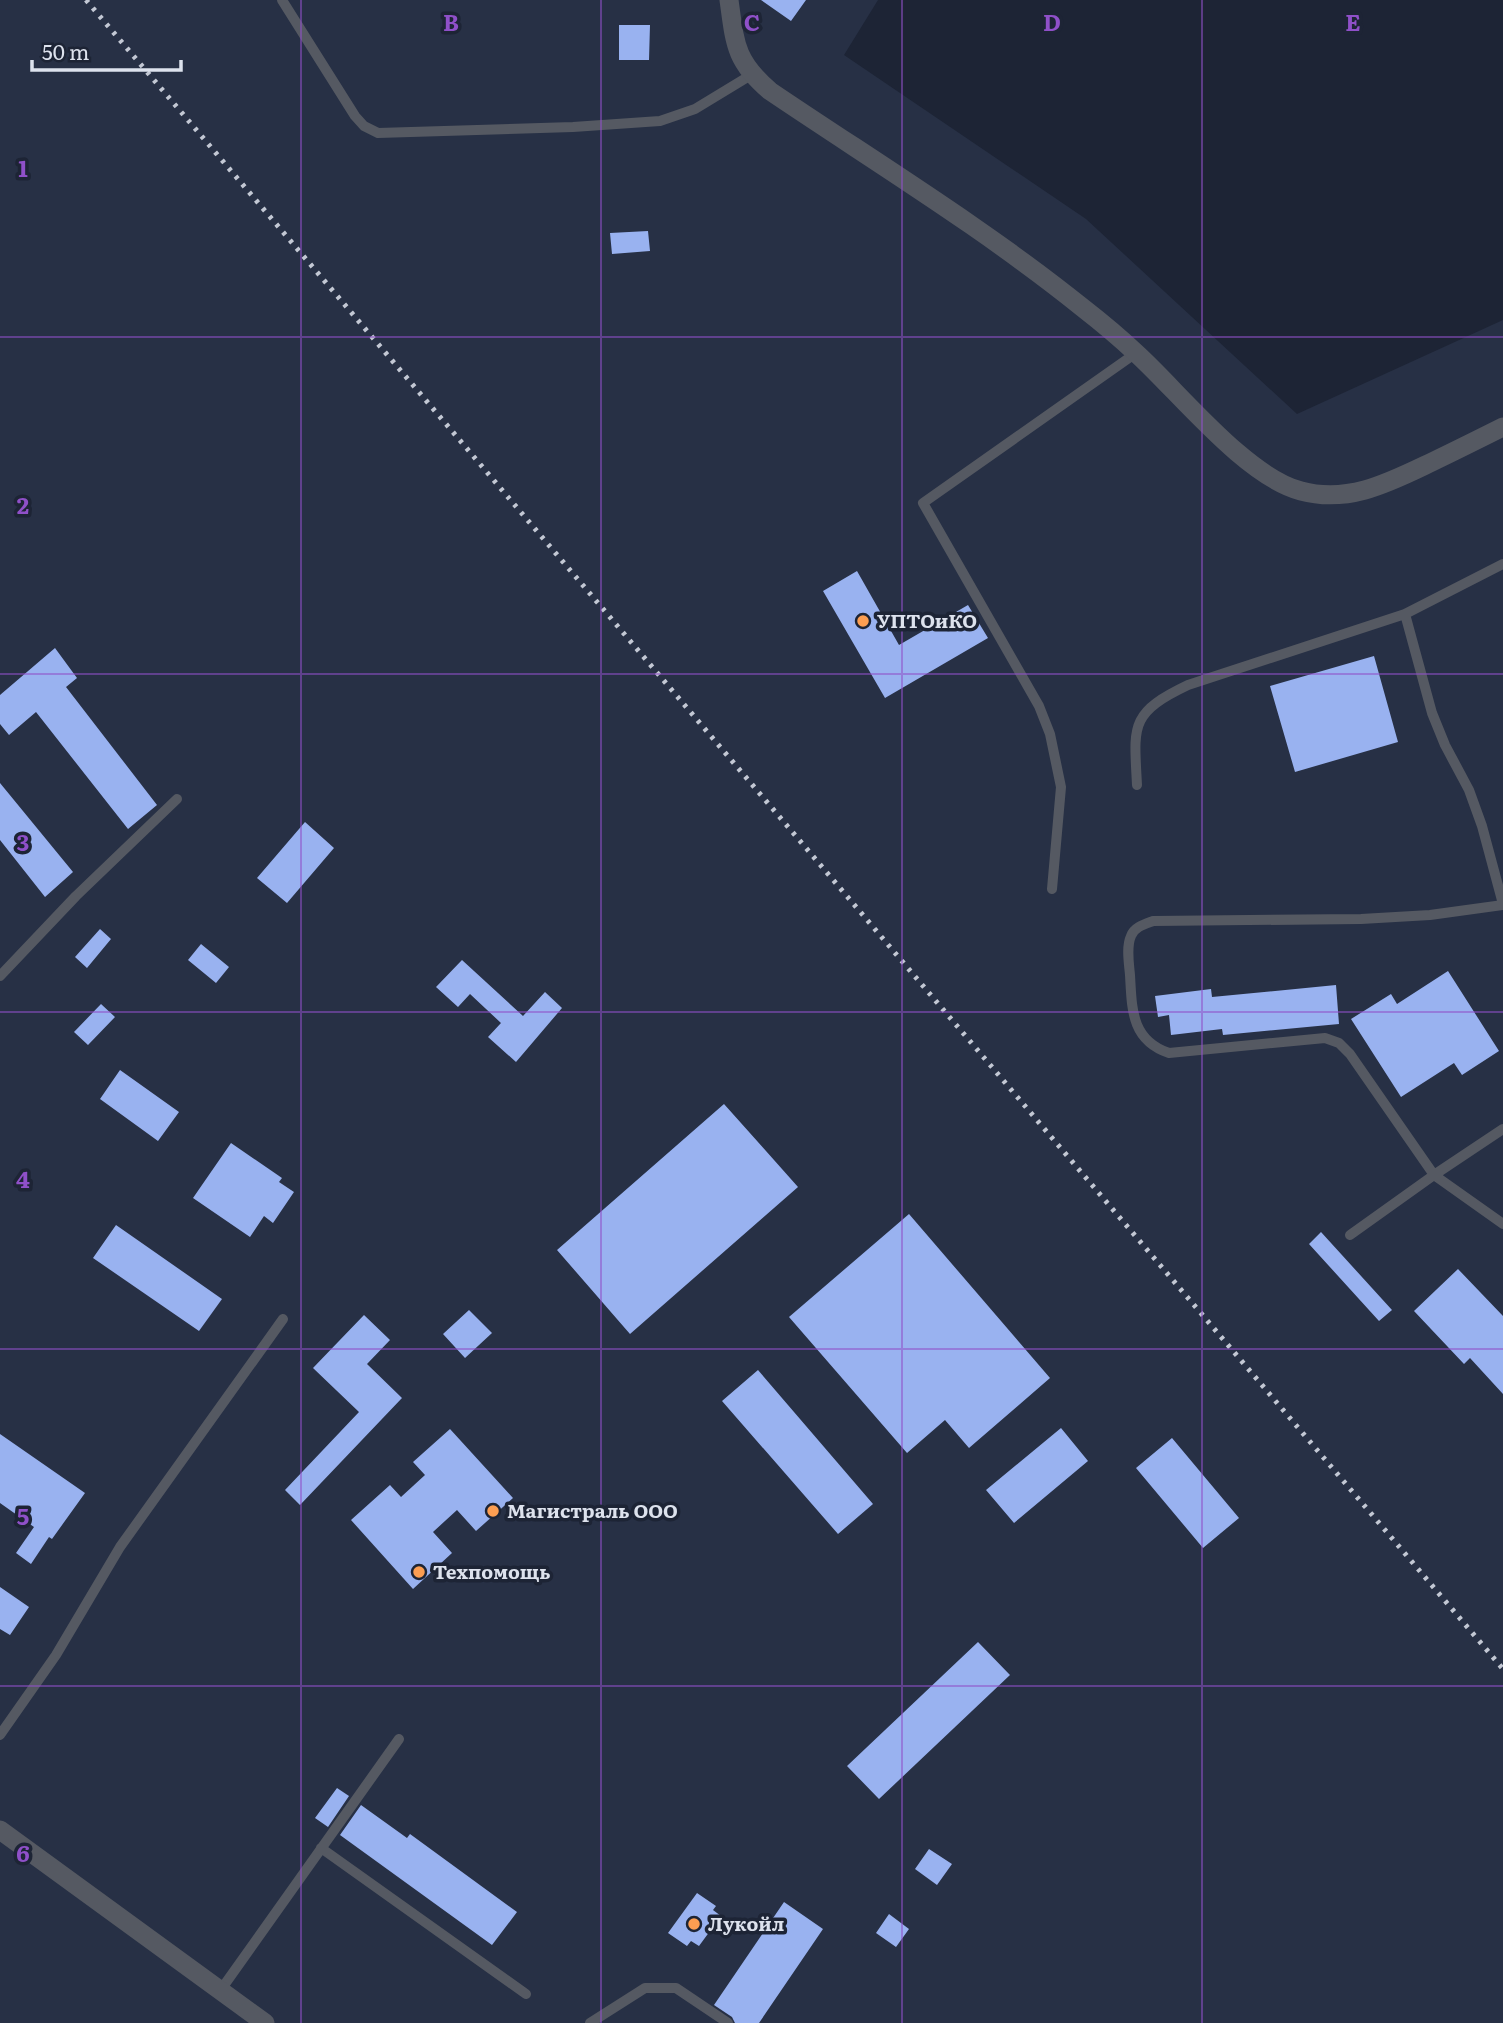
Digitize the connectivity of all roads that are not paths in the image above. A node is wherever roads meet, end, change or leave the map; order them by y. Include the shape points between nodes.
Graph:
1 (282, 0) edge
2 (730, 0) edge
3 (751, 75) junction
4 (1136, 353) junction
5 (1503, 427) edge
6 (1503, 564) edge
7 (1405, 614) junction
8 (1138, 785) dead end
9 (177, 799) dead end
10 (1052, 888) dead end
11 (1503, 904) edge
12 (0, 976) edge
13 (1503, 1129) edge
14 (1434, 1175) junction
15 (1503, 1224) edge
16 (1350, 1236) dead end
17 (283, 1319) dead end
18 (0, 1735) edge
19 (399, 1739) dead end
20 (0, 1830) edge
21 (321, 1848) junction
22 (220, 1990) junction
23 (526, 1994) dead end
24 (265, 2023) edge
25 (590, 2023) edge
26 (728, 2023) edge

1 - 3 lane via 355,116 378,133 660,121 695,109
2 - 3 street via 739,57
3 - 4 street via 1027,264
4 - 5 street via 1253,465 1299,491 1352,494 1382,486
4 - 10 lane via 923,503 1040,706 1050,734 1060,787
6 - 7 lane
7 - 8 lane via 1188,685 1161,698 1144,714 1135,735
7 - 11 lane via 1432,713 1469,790
9 - 12 lane
11 - 14 lane via 1360,919 1153,921 1140,925 1131,935 1133,1013 1140,1033 1154,1048 1169,1053 1325,1038 1339,1043
13 - 14 lane
14 - 15 lane
14 - 16 lane
17 - 18 lane via 120,1547 56,1655
19 - 21 lane
20 - 22 street
21 - 22 lane
21 - 23 lane
22 - 24 street
25 - 26 lane via 645,1988 676,1988

